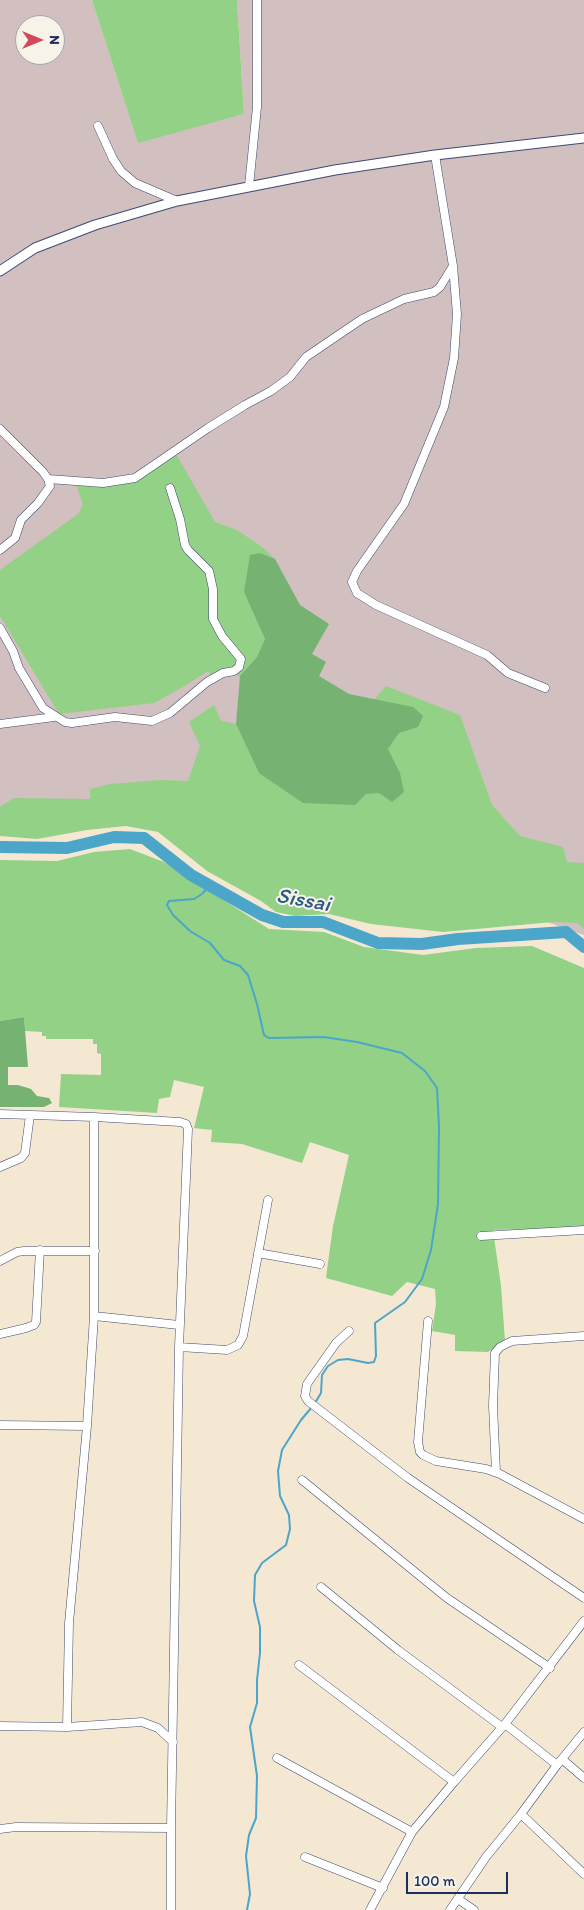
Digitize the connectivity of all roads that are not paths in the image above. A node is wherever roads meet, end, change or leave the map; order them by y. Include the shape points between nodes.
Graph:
1 (257, 0) edge
2 (98, 126) dead end
3 (584, 138) edge
4 (435, 154) junction
5 (249, 186) junction
6 (177, 201) junction
7 (453, 266) junction
8 (0, 271) edge
9 (0, 429) edge
10 (48, 479) junction
11 (170, 488) dead end
12 (0, 550) edge
13 (0, 628) edge
14 (545, 688) dead end
15 (54, 716) junction
16 (0, 724) edge
17 (0, 1114) edge
18 (30, 1115) junction
19 (94, 1117) junction
20 (0, 1167) edge
21 (268, 1200) dead end
22 (584, 1230) edge
23 (481, 1236) dead end
24 (40, 1250) junction
25 (95, 1251) junction
26 (258, 1253) junction
27 (0, 1261) edge
28 (320, 1264) dead end
29 (94, 1316) junction
30 (428, 1321) dead end
31 (179, 1325) junction
32 (349, 1331) dead end
33 (0, 1334) edge
34 (584, 1336) edge
35 (178, 1347) junction
36 (0, 1425) edge
37 (87, 1426) junction
38 (496, 1472) junction
39 (302, 1480) dead end
40 (584, 1519) edge
41 (321, 1586) dead end
42 (584, 1598) edge
43 (584, 1621) edge
44 (299, 1665) dead end
45 (550, 1668) junction
46 (0, 1726) edge
47 (503, 1726) junction
48 (67, 1727) junction
49 (584, 1732) edge
50 (173, 1742) junction
51 (277, 1758) dead end
52 (559, 1762) junction
53 (584, 1778) edge
54 (454, 1782) junction
55 (521, 1814) junction
56 (0, 1828) edge
57 (171, 1828) junction
58 (412, 1832) junction
59 (305, 1857) dead end
60 (584, 1874) edge
61 (383, 1888) junction
62 (458, 1899) junction
63 (374, 1909) edge
64 (171, 1910) edge
65 (450, 1910) edge
66 (474, 1910) edge

1 - 5 street via 257,107
2 - 6 street via 121,172 135,183
3 - 4 street
4 - 5 street
4 - 7 street
5 - 6 street
6 - 8 street via 95,225 35,248
7 - 10 street via 434,292 404,299 362,319 306,358 272,391 230,414 135,478 103,483
7 - 14 street via 457,314 454,358 444,406 404,504 352,582 357,593 376,605 487,655 508,673
9 - 10 street
10 - 12 street via 48,492 22,520 15,538
11 - 15 street via 185,545 210,571 213,619 231,649 238,653 241,659 239,667 207,682 170,712 152,721 115,717 72,723
13 - 15 street via 31,690 43,708
15 - 16 street
17 - 18 street
18 - 19 street
18 - 20 street via 25,1153
19 - 25 street
19 - 31 street via 180,1122 187,1126
21 - 26 street
22 - 23 street
24 - 25 street
24 - 27 street via 17,1252
24 - 33 street via 36,1322
25 - 29 street
26 - 28 street
26 - 35 street via 243,1336 238,1345 227,1350
29 - 31 street
29 - 37 street
30 - 38 street via 418,1442 420,1452 436,1461
31 - 35 street
32 - 42 street via 336,1343 307,1384 305,1396 308,1401 408,1478
34 - 38 street via 512,1341 495,1353
35 - 50 street
36 - 37 street
37 - 48 street via 69,1623
38 - 40 street
39 - 45 street via 446,1598
41 - 47 street via 398,1650
43 - 45 street
44 - 54 street
45 - 47 street
46 - 48 street
47 - 52 street
47 - 54 street
48 - 50 street via 142,1722 158,1728
49 - 52 street
50 - 57 street
51 - 58 street
52 - 53 street
52 - 55 street
54 - 58 street
55 - 60 street
55 - 62 street via 486,1857
56 - 57 street
57 - 64 street
58 - 61 street
59 - 61 street
61 - 63 street
62 - 65 street
62 - 66 street

